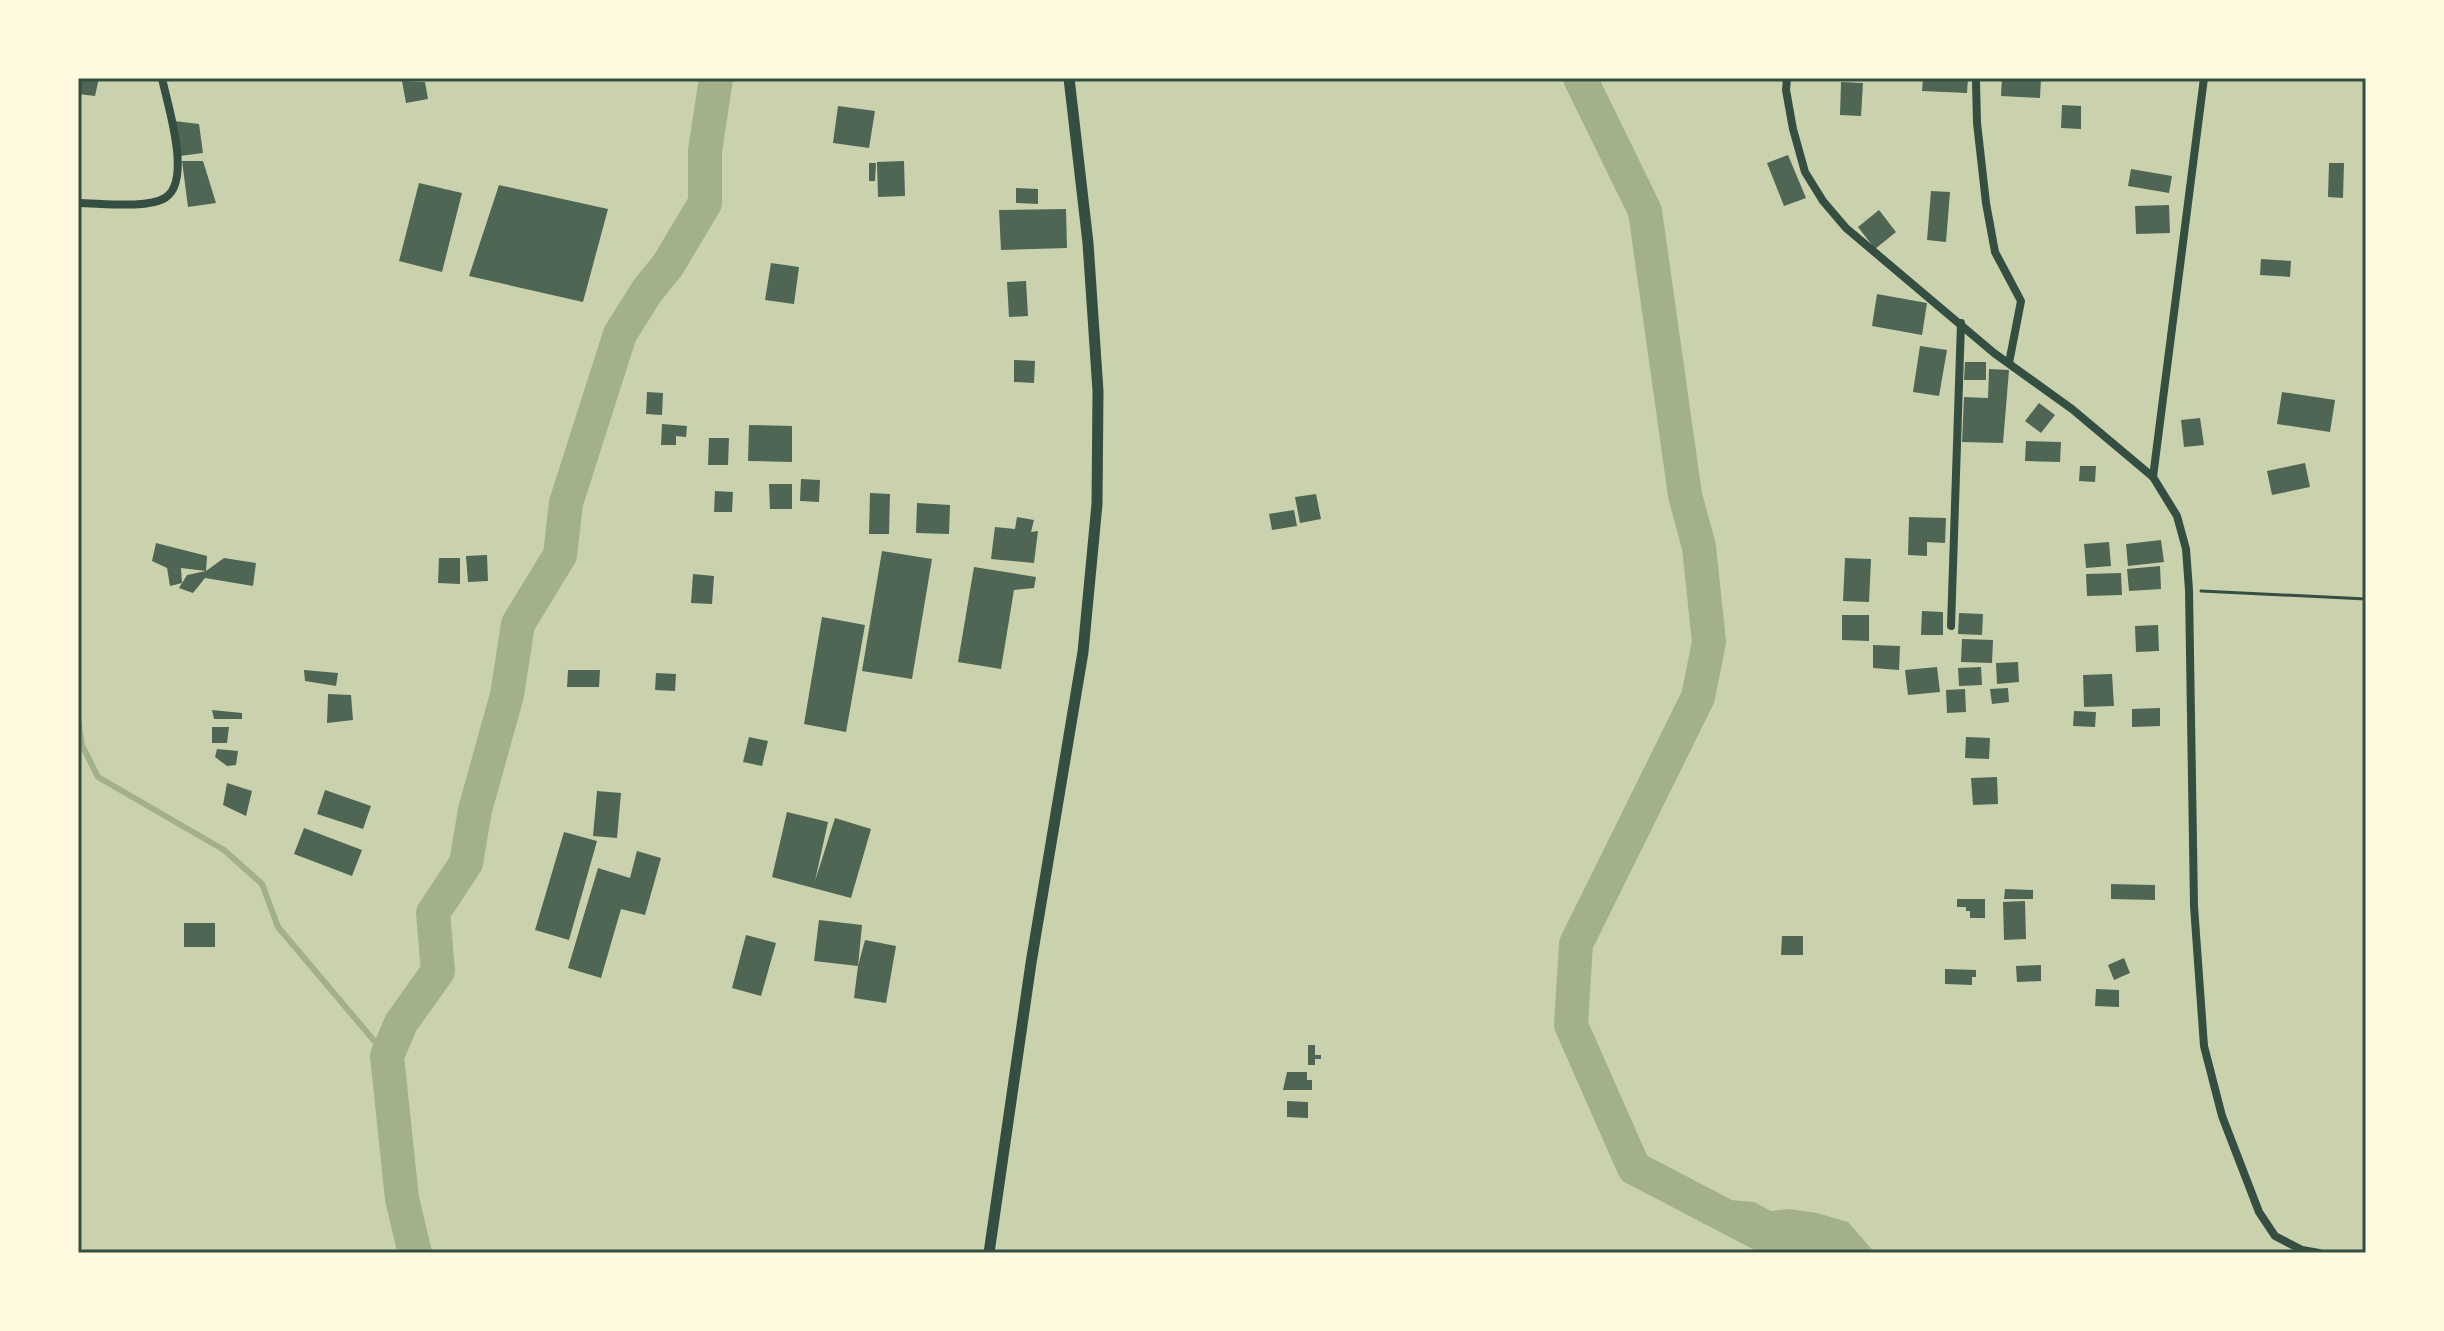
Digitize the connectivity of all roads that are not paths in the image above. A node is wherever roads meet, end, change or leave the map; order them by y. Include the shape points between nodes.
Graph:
1 (162, 78) edge
2 (1069, 78) edge
3 (1787, 78) edge
4 (2204, 78) edge
5 (1976, 82) dead end
6 (78, 203) edge
7 (1961, 323) junction
8 (2009, 363) junction
9 (2153, 477) junction
10 (1951, 626) dead end
11 (989, 1253) edge
12 (2319, 1253) edge

1 - 6 street via 179,165 176,185 166,198 145,203
2 - 11 street via 1098,391 1097,504 1083,652
3 - 7 street via 1805,172 1823,201 1846,228
4 - 9 street
5 - 8 street via 1995,252 2021,301
7 - 8 street
7 - 10 street
8 - 9 street
9 - 12 street via 2177,516 2186,549 2194,906 2204,1046 2222,1116 2259,1212 2275,1236

